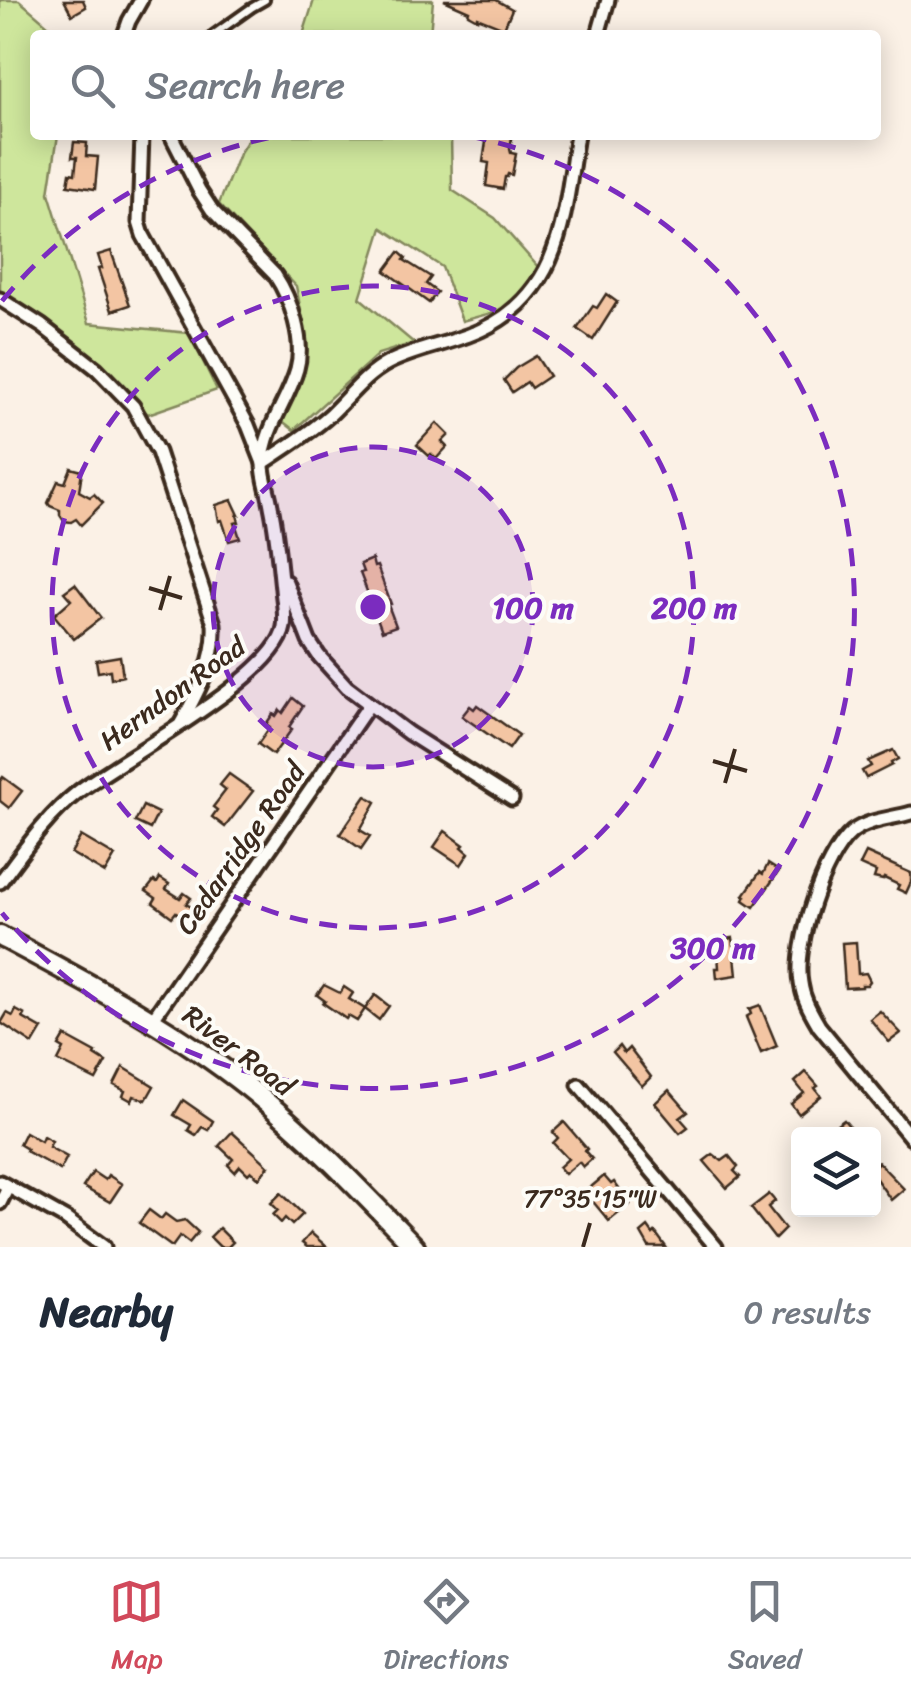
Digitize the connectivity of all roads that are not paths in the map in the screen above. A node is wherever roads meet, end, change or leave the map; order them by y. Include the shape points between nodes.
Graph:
1 (141, 0) edge
2 (266, 0) edge
3 (608, 0) edge
4 (126, 30) edge
5 (220, 30) edge
6 (599, 30) edge
7 (142, 140) edge
8 (174, 140) edge
9 (576, 140) edge
10 (0, 299) edge
11 (263, 463) junction
12 (280, 568) junction
13 (370, 705) junction
14 (181, 724) junction
15 (512, 799) dead end
16 (911, 813) edge
17 (0, 882) edge
18 (0, 936) edge
19 (152, 1020) junction
20 (580, 1085) dead end
21 (911, 1138) edge
22 (4, 1184) edge
23 (0, 1202) edge
24 (104, 1247) edge
25 (415, 1247) edge
26 (716, 1247) edge

1 - 4 street
2 - 5 lane
3 - 6 street
7 - 11 street via 143,235
8 - 11 street, Herndon Road via 212,210 275,275 294,322 298,366
9 - 11 street via 556,248 546,273 514,310 485,329 378,369
10 - 14 street via 114,386 158,452 214,624 206,673
11 - 12 street, Herndon Road
12 - 13 street via 318,656
12 - 14 street, Herndon Road via 284,623 278,642
13 - 15 street
13 - 19 street, Cedarridge Road
14 - 17 street, Herndon Road via 59,808
16 - 21 street via 862,826 841,843 805,930 800,972 821,1029
18 - 19 main road, River Road
19 - 25 main road, River Road via 291,1124
20 - 26 street
22 - 23 street
22 - 24 street

